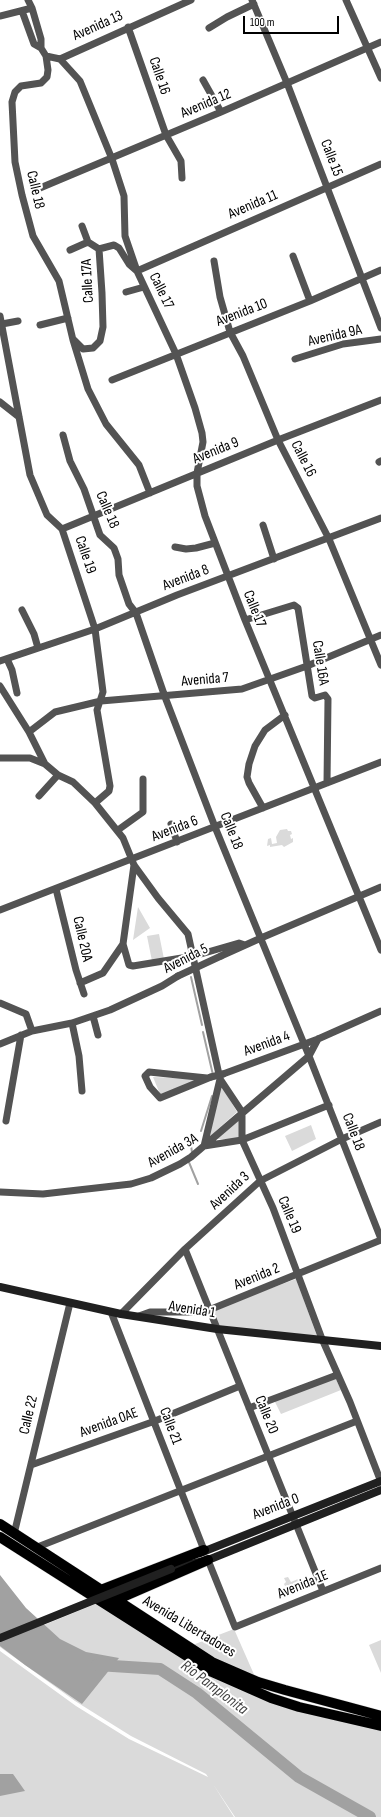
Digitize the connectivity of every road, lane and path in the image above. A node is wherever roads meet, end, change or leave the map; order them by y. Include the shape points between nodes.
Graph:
1 (26, 0) edge
2 (191, 0) edge
3 (346, 0) edge
4 (253, 2) edge
5 (32, 8) junction
6 (22, 11) junction
7 (0, 16) edge
8 (128, 27) junction
9 (209, 28) dead end
10 (381, 42) edge
11 (368, 47) junction
12 (41, 48) junction
13 (46, 56) junction
14 (60, 59) junction
15 (381, 78) edge
16 (203, 80) dead end
17 (287, 84) junction
18 (221, 112) junction
19 (166, 135) junction
20 (112, 159) junction
21 (381, 164) edge
22 (182, 178) dead end
23 (328, 187) junction
24 (40, 188) dead end
25 (82, 226) dead end
26 (88, 242) junction
27 (100, 249) junction
28 (70, 250) dead end
29 (293, 256) dead end
30 (214, 261) dead end
31 (381, 270) edge
32 (137, 271) junction
33 (362, 278) junction
34 (144, 287) junction
35 (126, 292) dead end
36 (310, 301) junction
37 (0, 316) edge
38 (68, 318) junction
39 (18, 321) dead end
40 (2, 324) junction
41 (40, 325) dead end
42 (381, 328) edge
43 (230, 332) junction
44 (73, 340) junction
45 (381, 340) edge
46 (176, 354) junction
47 (295, 359) dead end
48 (112, 380) dead end
49 (381, 400) edge
50 (0, 402) edge
51 (19, 417) junction
52 (63, 435) dead end
53 (278, 440) junction
54 (197, 473) junction
55 (150, 493) junction
56 (93, 516) junction
57 (381, 518) edge
58 (263, 525) dead end
59 (62, 529) junction
60 (329, 539) junction
61 (215, 543) junction
62 (175, 547) dead end
63 (274, 559) junction
64 (227, 576) junction
65 (22, 610) dead end
66 (136, 613) junction
67 (245, 620) junction
68 (95, 629) junction
69 (381, 635) edge
70 (370, 640) junction
71 (38, 648) junction
72 (3, 660) edge
73 (381, 665) edge
74 (307, 666) junction
75 (270, 680) junction
76 (0, 686) edge
77 (17, 693) dead end
78 (164, 697) junction
79 (101, 701) junction
80 (285, 715) junction
81 (29, 732) junction
82 (0, 758) edge
83 (381, 762) edge
84 (45, 764) junction
85 (58, 775) junction
86 (144, 779) dead end
87 (327, 783) junction
88 (315, 789) junction
89 (39, 796) dead end
90 (95, 803) junction
91 (263, 808) junction
92 (171, 824) dead end
93 (215, 827) junction
94 (118, 830) junction
95 (177, 842) junction
96 (133, 862) junction
97 (381, 887) edge
98 (56, 889) junction
99 (359, 896) junction
100 (0, 910) edge
101 (261, 938) junction
102 (123, 944) junction
103 (245, 945) junction
104 (381, 950) edge
105 (194, 956) junction
106 (80, 983) junction
107 (84, 994) dead end
108 (0, 1003) edge
109 (381, 1011) edge
110 (92, 1016) junction
111 (72, 1023) junction
112 (32, 1031) junction
113 (21, 1035) junction
114 (98, 1035) dead end
115 (318, 1039) junction
116 (0, 1044) edge
117 (304, 1044) junction
118 (309, 1056) junction
119 (221, 1077) junction
120 (209, 1078) junction
121 (82, 1091) dead end
122 (329, 1105) junction
123 (242, 1112) junction
124 (6, 1121) dead end
125 (381, 1122) edge
126 (342, 1139) junction
127 (242, 1140) junction
128 (204, 1146) junction
129 (260, 1180) junction
130 (0, 1192) edge
131 (381, 1240) edge
132 (185, 1249) junction
133 (299, 1274) junction
134 (0, 1287) edge
135 (70, 1303) junction
136 (210, 1310) junction
137 (111, 1312) junction
138 (121, 1314) junction
139 (139, 1316) junction
140 (217, 1329) junction
141 (322, 1339) junction
142 (381, 1346) edge
143 (337, 1375) junction
144 (240, 1386) junction
145 (249, 1408) junction
146 (155, 1421) junction
147 (357, 1421) junction
148 (269, 1456) junction
149 (31, 1465) junction
150 (381, 1481) edge
151 (181, 1490) junction
152 (381, 1490) edge
153 (293, 1516) junction
154 (0, 1524) edge
155 (296, 1524) junction
156 (14, 1534) junction
157 (0, 1537) edge
158 (35, 1548) junction
159 (204, 1550) junction
160 (208, 1560) junction
161 (184, 1564) junction
162 (381, 1568) edge
163 (101, 1590) junction
164 (323, 1591) junction
165 (116, 1600) junction
166 (0, 1638) edge
167 (381, 1716) edge
168 (381, 1726) edge

1 - 5 street
1 - 6 street
2 - 8 street, Avenida 13
3 - 11 street
4 - 9 street
4 - 17 street, Calle 15
5 - 6 street
5 - 12 street
6 - 7 street
6 - 12 street via 34,44
8 - 14 street, Avenida 13
8 - 19 street, Calle 16
10 - 11 street, Avenida 12
11 - 15 street
11 - 17 street, Avenida 12
12 - 13 street
13 - 14 street
13 - 38 street, Calle 18 via 47,77 41,83 21,86 15,92 12,102 15,162 33,236 59,281
14 - 20 street, Calle 17 via 80,81
16 - 18 street
17 - 18 street, Avenida 12
17 - 23 street, Calle 15
18 - 19 street, Avenida 12
19 - 20 street, Avenida 12
19 - 22 street, Calle 16 via 181,161
20 - 24 street, Avenida 12
20 - 32 street, Calle 17 via 124,196 125,236
21 - 23 street, Avenida 11
23 - 32 street, Avenida 11
23 - 33 street, Calle 15
25 - 26 street, Calle 17A
26 - 27 street, Calle 17A
26 - 28 street
27 - 32 street, Calle 17 via 114,245
27 - 44 street, Calle 17A via 100,341 93,348 83,349
29 - 36 street
30 - 43 street, Calle 16
31 - 33 street, Avenida 10
32 - 34 street, Calle 17
33 - 36 street, Avenida 10
33 - 42 street, Calle 15
34 - 35 street
34 - 46 street, Calle 17
36 - 43 street, Avenida 10
37 - 40 street, Calle 19
38 - 41 street
38 - 44 street, Calle 18
39 - 40 street
40 - 51 street, Calle 19
43 - 46 street, Avenida 10
43 - 53 street, Calle 16 via 243,356
44 - 55 street, Calle 18 via 88,389 106,424 139,465
45 - 47 street, Avenida 9A via 343,344
46 - 48 street, Avenida 10
46 - 54 street, Calle 17 via 202,433 203,442
49 - 53 street, Avenida 9
50 - 51 street
51 - 59 street, Calle 19 via 30,475 48,515
52 - 56 street, Calle 18 via 70,461 84,489
53 - 54 street, Avenida 9
53 - 60 street, Calle 16
54 - 55 street, Avenida 9
54 - 61 street, Calle 17 via 197,486
55 - 56 street, Avenida 9
56 - 59 street, Avenida 9
56 - 66 street, Calle 18 via 100,536 114,548 119,575 129,604
57 - 60 street, Avenida 8
58 - 63 street
59 - 68 street, Calle 19
60 - 63 street, Avenida 8
60 - 70 street, Calle 16
61 - 62 street via 196,548
61 - 64 street, Calle 17
63 - 64 street, Avenida 8
64 - 66 street, Avenida 8
64 - 67 street, Calle 17
65 - 71 street
66 - 68 street, Avenida 8
66 - 78 street, Calle 18
67 - 74 street, Calle 16A via 294,605 298,608
67 - 75 street, Calle 17
68 - 71 street, Avenida 8
68 - 79 street, Calle 19 via 103,692
69 - 70 street, Avenida 7
70 - 73 street, Calle 16
70 - 74 street, Avenida 7
71 - 72 street, Avenida 8
72 - 77 street via 12,670
74 - 75 street, Avenida 7
74 - 87 street, Calle 16A via 312,696 325,696 328,699
75 - 78 street, Avenida 7 via 242,689
75 - 80 street, Calle 17
76 - 81 street
78 - 79 street, Avenida 7
78 - 93 street, Calle 18
79 - 81 street, Avenida 7 via 55,712
79 - 90 street, Calle 19 via 97,710 110,786 109,791
80 - 88 street, Calle 17
80 - 91 street via 266,730 254,746 249,764 247,777
81 - 84 street
82 - 84 street via 30,758
83 - 87 street, Avenida 6
84 - 85 street
85 - 89 street
85 - 90 street via 73,782
86 - 94 street via 143,812
87 - 88 street, Avenida 6
88 - 91 street, Avenida 6
88 - 99 street, Calle 17
90 - 94 street
91 - 93 street, Avenida 6
92 - 95 street
93 - 95 street, Avenida 6
93 - 101 street, Calle 18
94 - 96 street
95 - 96 street, Avenida 6
96 - 98 street, Avenida 6
96 - 102 street
96 - 105 street via 188,934
97 - 99 street, Avenida 5
98 - 100 street, Avenida 6
98 - 106 street, Calle 20A
99 - 101 street, Avenida 5
99 - 104 street, Calle 17
101 - 103 street, Avenida 5
101 - 117 street, Calle 18
102 - 105 street via 127,962 133,966
102 - 106 street via 103,973
103 - 105 street via 239,942
103 - 110 street, Avenida 5, bridge via 162,986
105 - 119 street
106 - 107 street, Calle 20A
108 - 112 street via 26,1014
109 - 115 street, Avenida 4
110 - 111 street, Avenida 5
110 - 114 street
111 - 112 street, Avenida 5
111 - 121 street via 79,1056
112 - 113 street, Avenida 5
113 - 116 street, Avenida 5
113 - 124 street
115 - 117 street, Avenida 4
115 - 118 street
117 - 118 street, Calle 18
117 - 119 street, Avenida 4
118 - 122 street, Calle 18
118 - 123 street
119 - 120 street, Avenida 4, bridge
119 - 123 street
119 - 128 street
120 - 120 street, Avenida 4 via 160,1098 145,1079 147,1072
122 - 126 street, Calle 18
122 - 127 street, Avenida 3A
123 - 127 street, Calle 19
123 - 128 street
125 - 126 street, Avenida 3
126 - 129 street, Avenida 3
126 - 131 street, Calle 18
127 - 128 street, Avenida 3A
127 - 129 street, Calle 19
128 - 130 street, Avenida 3A via 180,1164 151,1178 131,1184 43,1194
129 - 132 street, Avenida 3
129 - 133 street, Calle 19
131 - 133 street, Avenida 2
132 - 136 street, Calle 20
132 - 138 street, Avenida 3
133 - 136 street, Avenida 2
133 - 141 street, Calle 19
134 - 135 street, Avenida 1
135 - 137 street, Avenida 1
135 - 149 street, Calle 22
136 - 139 street, Avenida 2 via 150,1312
136 - 140 street, Calle 20
137 - 138 street, Avenida 1
137 - 146 street, Calle 21
138 - 139 street, Avenida 1
139 - 140 street, Avenida 1
140 - 141 street, Avenida 1
140 - 144 street, Calle 20
141 - 142 street, Avenida 1
141 - 143 street, Calle 19
143 - 145 street
143 - 147 street, Calle 19
144 - 145 street, Calle 20
144 - 146 street, Avenida 0AE
145 - 148 street, Calle 20
146 - 149 street, Avenida 0AE
146 - 151 street, Calle 21
147 - 148 street
147 - 150 street, Calle 19
148 - 151 street
148 - 153 street, Calle 20
149 - 156 street, Calle 22
150 - 153 street, Avenida 0
151 - 158 street
151 - 159 street, Calle 21
152 - 155 street, Avenida 0
153 - 155 street, Calle 20
153 - 159 street, Avenida 0
154 - 156 main road, Avenida Libertadores
155 - 160 street, Avenida 0
155 - 164 street, Calle 20
156 - 158 main road, Avenida Libertadores
157 - 168 main road, Avenida Libertadores via 212,1672 271,1698 299,1707
158 - 163 main road, Avenida Libertadores
159 - 161 street, Avenida 0
159 - 163 main road
160 - 161 street, Avenida 0
160 - 164 street, Avenida 1E via 235,1627
160 - 165 main road
161 - 166 street, Avenida 0, bridge
162 - 164 street, Avenida 1E
163 - 165 main road, Avenida Libertadores
165 - 167 main road, Avenida Libertadores via 212,1662 285,1690

